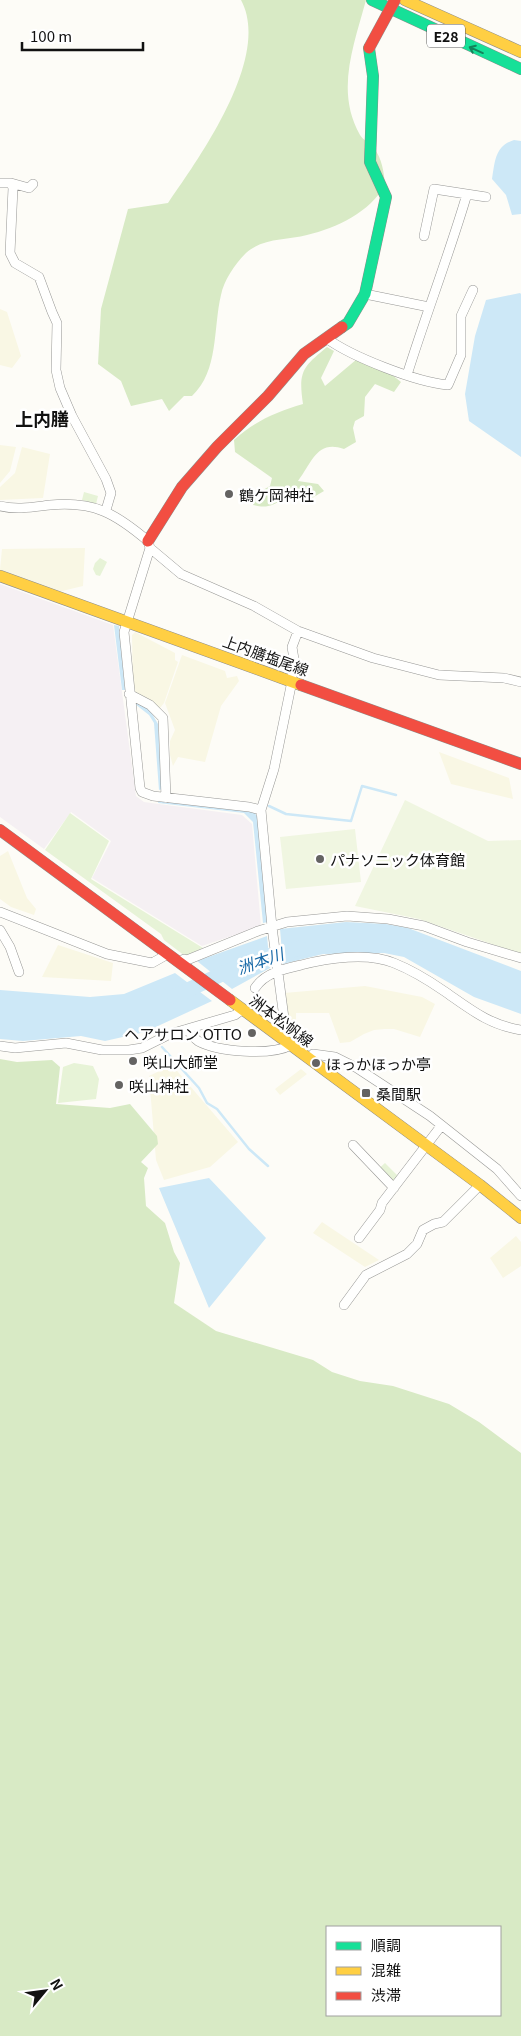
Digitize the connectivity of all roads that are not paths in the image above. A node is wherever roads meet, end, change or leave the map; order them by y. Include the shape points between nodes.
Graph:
1 (372, 0) edge
2 (395, 0) edge
3 (406, 0) edge
4 (521, 52) edge
5 (521, 69) edge
6 (0, 183) edge
7 (11, 183) junction
8 (33, 184) dead end
9 (467, 194) junction
10 (486, 196) dead end
11 (424, 236) dead end
12 (473, 290) dead end
13 (365, 294) junction
14 (429, 307) junction
15 (326, 338) junction
16 (408, 375) junction
17 (0, 506) edge
18 (106, 510) junction
19 (149, 544) junction
20 (0, 576) edge
21 (127, 620) junction
22 (298, 631) junction
23 (290, 680) junction
24 (521, 682) edge
25 (129, 694) junction
26 (521, 764) edge
27 (166, 798) junction
28 (261, 810) junction
29 (0, 830) edge
30 (0, 912) edge
31 (272, 928) junction
32 (0, 930) edge
33 (168, 954) junction
34 (521, 958) edge
35 (184, 962) junction
36 (277, 970) junction
37 (19, 972) dead end
38 (255, 988) dead end
39 (239, 1007) junction
40 (187, 1029) junction
41 (521, 1030) edge
42 (280, 1037) junction
43 (291, 1045) junction
44 (0, 1046) edge
45 (310, 1059) junction
46 (441, 1126) junction
47 (353, 1145) dead end
48 (426, 1146) junction
49 (480, 1184) junction
50 (394, 1188) junction
51 (521, 1196) edge
52 (521, 1218) edge
53 (359, 1238) dead end
54 (344, 1305) dead end

5 -> 1 main road, E28
2 - 13 main road, bridge via 369,48 373,76 370,162 386,197
3 - 4 main road, E28
6 - 7 street
7 - 8 street via 29,188
7 - 18 street via 10,253 16,263 39,277 50,304 56,323 56,370 60,388 106,479 111,493
9 - 10 street
9 - 11 street via 434,189
9 - 14 street via 442,278
12 - 16 street via 461,316 461,354 448,385 428,383
13 - 14 street
13 - 15 main road via 348,324
14 - 16 street
15 - 16 street via 340,348
15 - 19 main road via 304,354 182,487
17 - 18 street via 12,509 68,503
18 - 19 street
19 - 21 street
19 - 22 street via 181,574 254,606
20 - 21 main road, 上内膳塩尾線
21 - 23 main road, 上内膳塩尾線
21 - 25 street via 124,632
22 - 23 street via 292,647 294,659
22 - 24 street via 374,658 439,675 504,678
23 - 26 main road, 上内膳塩尾線
23 - 28 street via 274,769
25 - 27 street via 150,705 163,718
25 - 27 street via 140,788 147,794
27 - 28 street
28 - 31 street
29 - 33 main road, 洲本松帆線
30 - 33 street via 107,954 152,963
31 - 34 street via 297,920 318,918 388,919 424,926
31 - 35 street
31 - 36 street
32 - 37 street
33 - 35 main road, 洲本松帆線
35 - 39 main road, 洲本松帆線
36 - 38 street via 261,978
36 - 41 street via 328,958 365,958 394,963 442,990 485,1020
36 - 42 street via 285,1031
39 - 40 street via 235,1015
39 - 42 main road, 洲本松帆線
40 - 43 street via 196,1040 239,1050 283,1050
40 - 44 street via 142,1048 129,1050 102,1050 66,1043 15,1048
42 - 43 main road, 洲本松帆線
43 - 45 main road, 洲本松帆線
45 - 46 street via 313,1054 335,1057 357,1068
45 - 48 main road, 洲本松帆線
46 - 48 street
46 - 51 street via 497,1169
47 - 50 street
48 - 49 main road, 洲本松帆線
48 - 50 street
49 - 52 main road, 洲本松帆線
49 - 54 street via 443,1222 423,1230 417,1244 407,1254 366,1275
50 - 53 street

